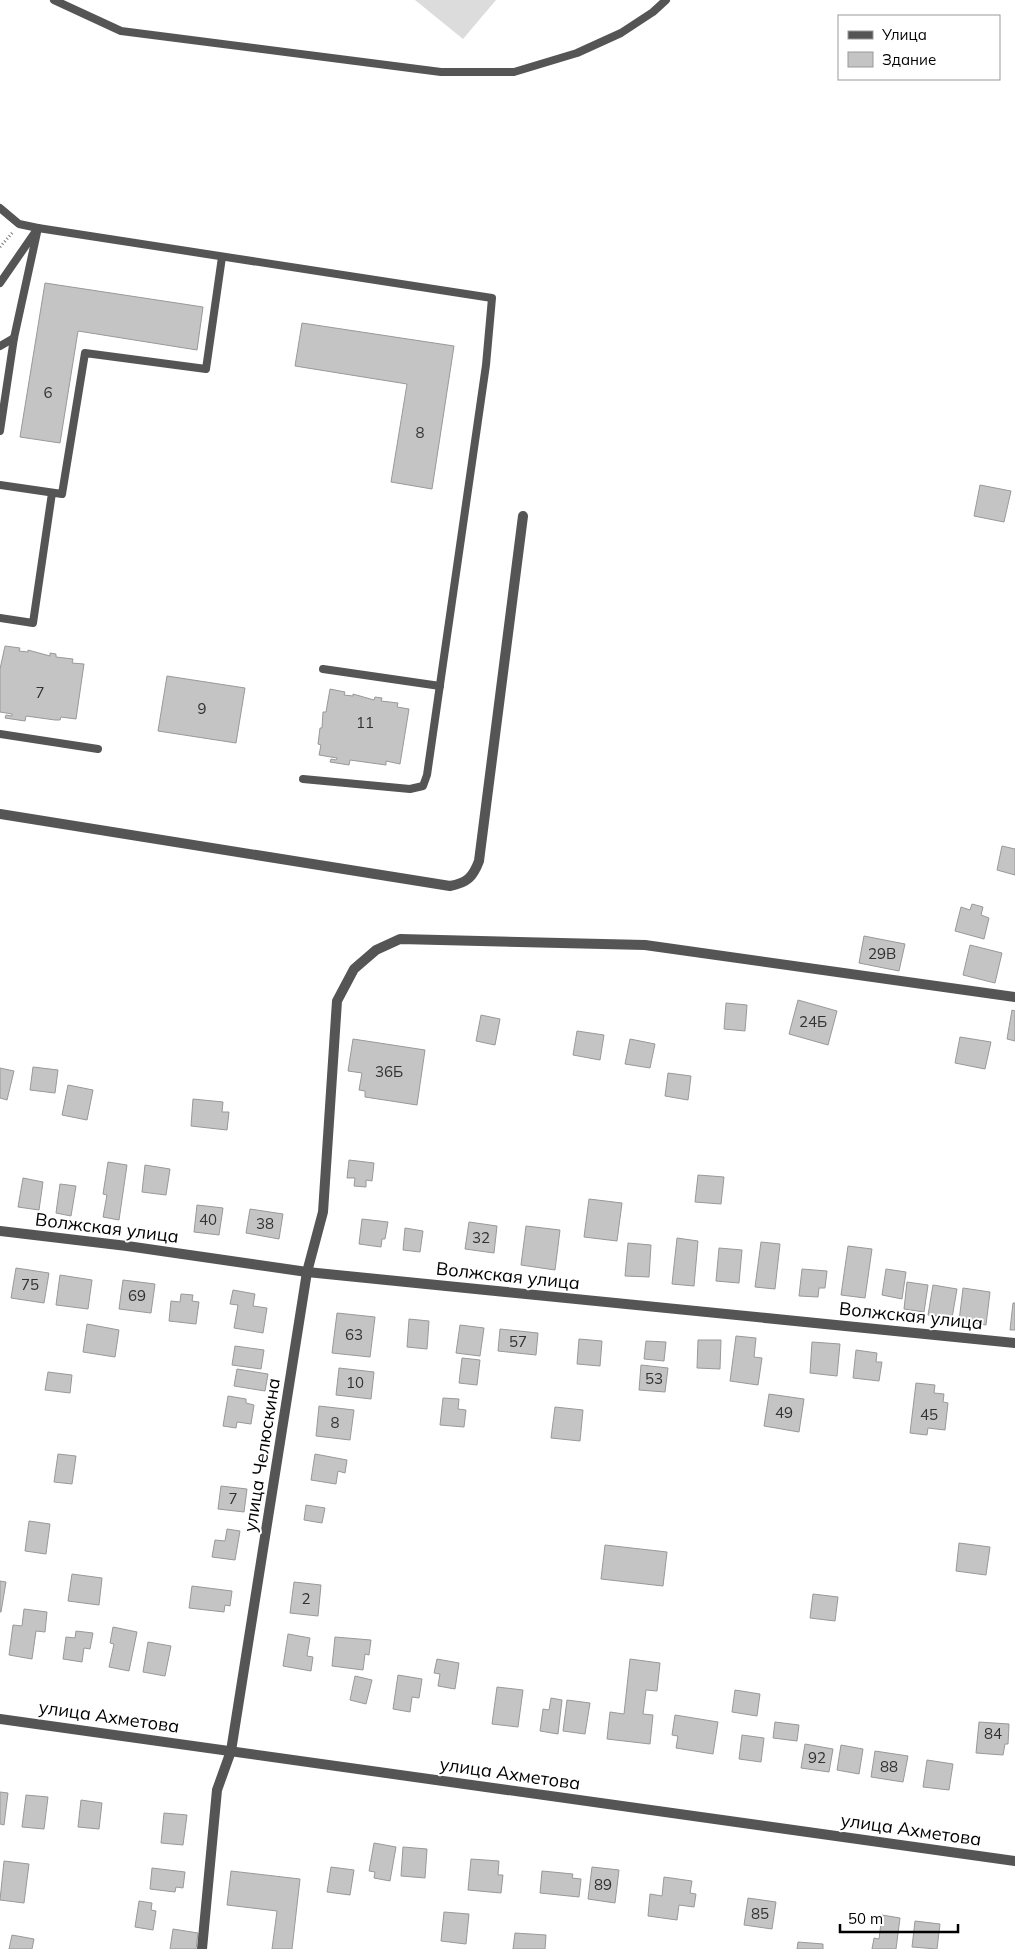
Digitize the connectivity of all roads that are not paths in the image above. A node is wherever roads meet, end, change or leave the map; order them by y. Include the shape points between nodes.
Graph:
1 (54, 0) edge
2 (666, 0) edge
3 (0, 208) edge
4 (38, 228) junction
5 (222, 257) junction
6 (0, 283) edge
7 (14, 338) junction
8 (0, 346) edge
9 (8, 376) junction
10 (0, 380) edge
11 (0, 431) edge
12 (0, 485) edge
13 (52, 494) dead end
14 (523, 516) dead end
15 (0, 618) edge
16 (323, 669) dead end
17 (440, 686) junction
18 (0, 734) edge
19 (98, 749) dead end
20 (302, 779) dead end
21 (0, 814) edge
22 (1015, 997) edge
23 (0, 1231) edge
24 (307, 1272) junction
25 (1015, 1343) edge
26 (0, 1718) edge
27 (231, 1751) junction
28 (1015, 1861) edge
29 (202, 1949) edge

1 - 2 lane via 121,31 441,72 514,72 577,53 621,32
3 - 4 lane via 19,224
4 - 5 lane
4 - 6 lane
4 - 7 lane
5 - 12 lane via 206,369 85,353 62,494
5 - 17 lane via 492,298 486,365
7 - 8 lane
7 - 9 lane
9 - 10 lane
9 - 11 lane
13 - 15 lane via 33,623
14 - 21 street via 479,861 474,874 463,883 450,886
16 - 17 lane
17 - 20 lane via 423,786 410,790
18 - 19 lane
22 - 24 street, улица Челюскина via 645,945 400,939 376,950 354,969 337,1001 323,1212
23 - 24 street, Волжская улица
24 - 25 street, Волжская улица
24 - 27 street, улица Челюскина
26 - 27 street, улица Ахметова
27 - 28 street, улица Ахметова
27 - 29 street, улица Челюскина via 217,1790

